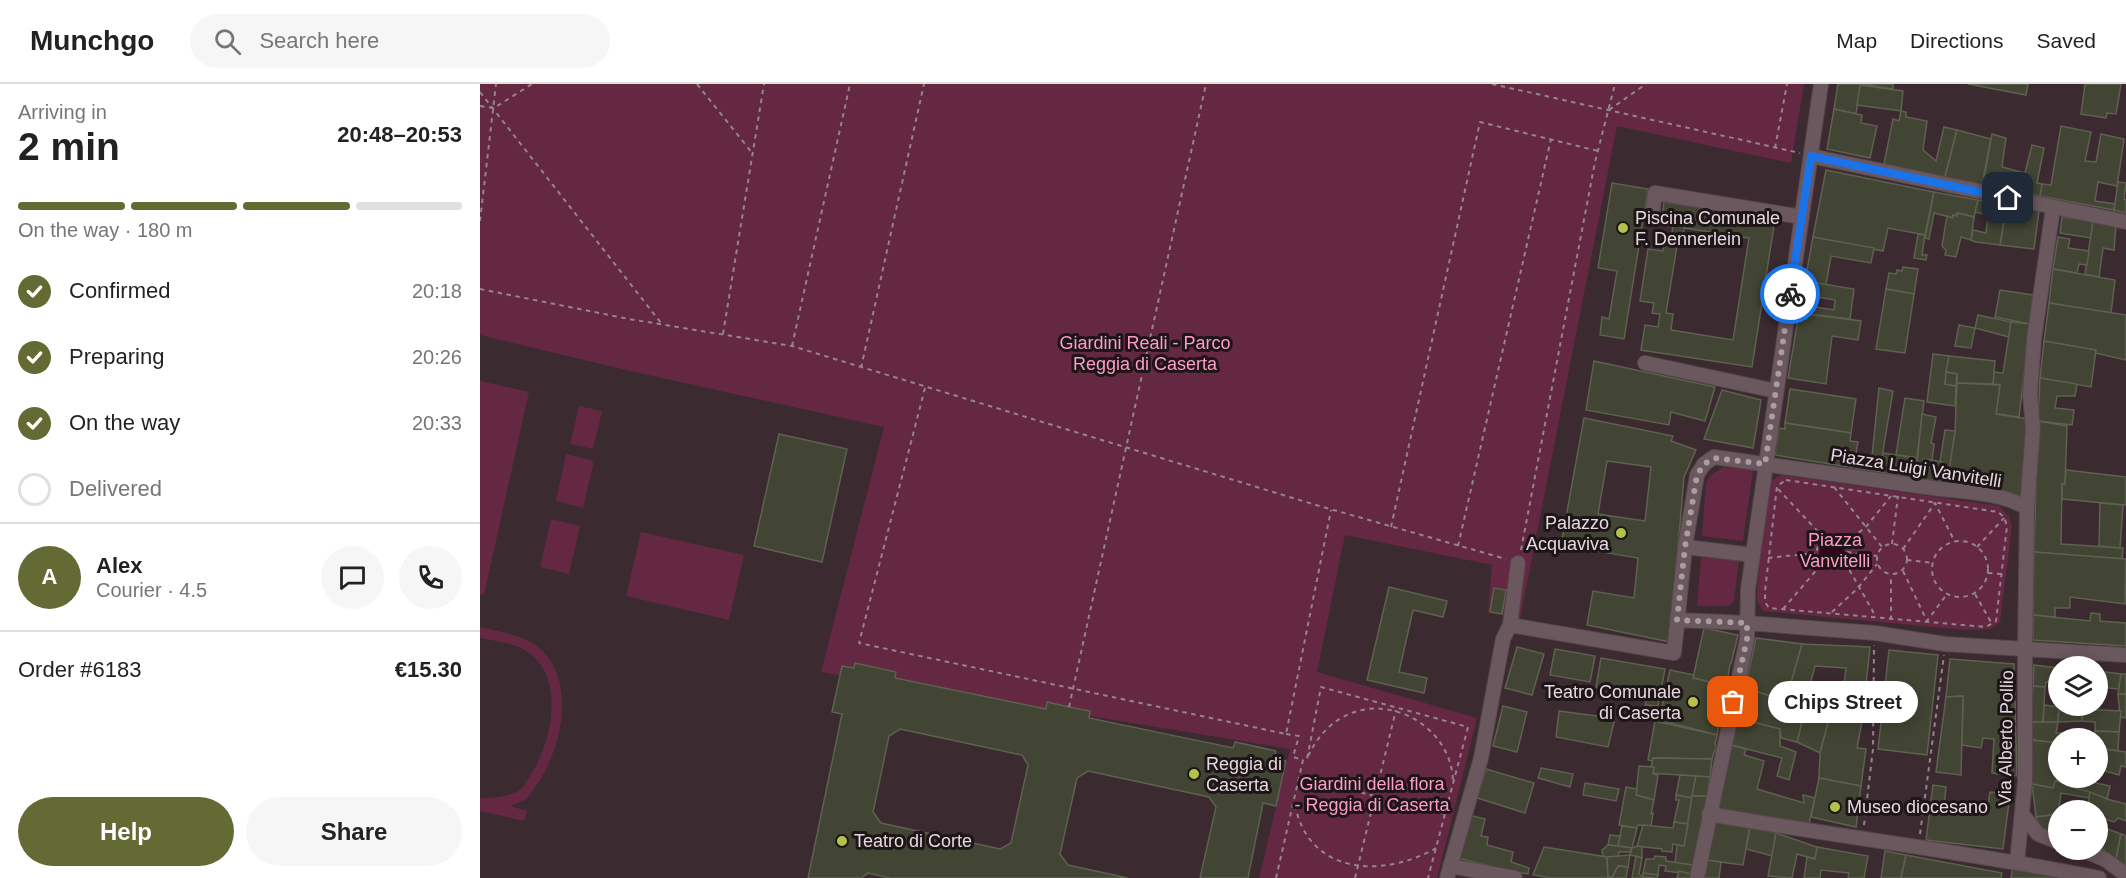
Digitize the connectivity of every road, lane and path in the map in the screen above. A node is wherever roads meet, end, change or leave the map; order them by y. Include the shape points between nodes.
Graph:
1 (496, 84) edge
2 (532, 84) edge
3 (697, 84) edge
4 (764, 84) edge
5 (850, 84) edge
6 (924, 84) edge
7 (1206, 84) edge
8 (1492, 84) edge
9 (1615, 84) edge
10 (1646, 84) edge
11 (1787, 84) edge
12 (1821, 84) edge
13 (480, 92) edge
14 (480, 106) edge
15 (494, 108) junction
16 (1609, 110) junction
17 (1551, 139) junction
18 (1774, 148) junction
19 (1598, 151) junction
20 (753, 154) junction
21 (1811, 156) junction
22 (480, 167) edge
23 (486, 168) junction
24 (2053, 208) junction
25 (1653, 214) dead end
26 (1802, 218) junction
27 (480, 221) edge
28 (2126, 222) edge
29 (480, 289) edge
30 (662, 324) junction
31 (723, 334) junction
32 (792, 346) junction
33 (1645, 363) dead end
34 (861, 369) junction
35 (925, 388) junction
36 (1776, 391) junction
37 (1126, 447) junction
38 (1765, 464) junction
39 (1834, 487) junction
40 (1777, 488) junction
41 (1891, 496) junction
42 (1898, 497) junction
43 (1935, 503) junction
44 (2027, 508) junction
45 (1331, 510) junction
46 (2004, 517) junction
47 (1391, 527) junction
48 (1865, 528) junction
49 (1825, 539) junction
50 (1955, 542) junction
51 (1844, 543) junction
52 (1892, 544) junction
53 (1458, 546) junction
54 (1685, 547) junction
55 (1977, 547) junction
56 (1882, 548) junction
57 (1903, 549) junction
58 (1847, 552) junction
59 (1815, 553) junction
60 (1753, 555) junction
61 (1877, 556) junction
62 (1768, 558) junction
63 (1907, 560) junction
64 (1845, 562) junction
65 (1518, 563) junction
66 (1933, 563) junction
67 (1877, 564) junction
68 (1820, 566) junction
69 (1903, 571) junction
70 (1988, 573) dead end
71 (2001, 574) junction
72 (1891, 575) junction
73 (1858, 588) junction
74 (1947, 594) junction
75 (1975, 594) dead end
76 (1783, 609) junction
77 (1831, 614) junction
78 (1877, 617) junction
79 (1891, 619) junction
80 (1677, 620) junction
81 (1927, 621) junction
82 (1752, 623) junction
83 (1992, 624) junction
84 (1510, 626) junction
85 (1875, 633) junction
86 (1945, 644) junction
87 (2025, 649) junction
88 (2126, 655) edge
89 (1073, 687) junction
90 (1069, 707) dead end
91 (1396, 709) junction
92 (1286, 734) junction
93 (1305, 759) junction
94 (1300, 777) junction
95 (1453, 789) junction
96 (1375, 796) junction
97 (1294, 802) junction
98 (1446, 814) junction
99 (1709, 814) junction
100 (2022, 821) junction
101 (2048, 838) edge
102 (1862, 840) junction
103 (1918, 847) junction
104 (1436, 848) junction
105 (1423, 860) dead end
106 (2106, 860) edge
107 (2017, 862) junction
108 (1339, 865) dead end
109 (1351, 870) dead end
110 (1357, 872) junction
111 (1449, 872) edge
112 (1365, 873) dead end
113 (2126, 875) edge
114 (1276, 878) edge
115 (1355, 878) edge
116 (1428, 878) edge
117 (1515, 878) edge
118 (1697, 878) edge
119 (2099, 878) edge

1 - 15 path
2 - 15 path
3 - 20 path
4 - 20 path
5 - 32 path
6 - 34 path
7 - 37 path
8 - 16 path
9 - 16 path
10 - 16 path
11 - 18 path
12 - 21 street
13 - 15 path
14 - 15 path
15 - 23 path
15 - 30 path
16 - 18 path
16 - 19 path
17 - 19 path
17 - 47 path via 1480,122
17 - 53 path
18 - 21 path
19 - 65 path
20 - 31 path
21 - 24 street
21 - 26 street
22 - 23 path
23 - 27 path
24 - 28 street
24 - 44 street via 2034,339
25 - 26 street via 1655,194
26 - 36 street
29 - 30 path
30 - 31 path
31 - 32 path
32 - 34 path
33 - 36 street
34 - 35 path
35 - 37 path
35 - 89 path via 859,644
36 - 38 street
37 - 45 path
37 - 89 path
38 - 44 street, Piazza Luigi Vanvitelli via 1996,497
38 - 54 street, Piazza Luigi Vanvitelli via 1714,458 1704,464 1697,475
38 - 60 street
39 - 40 path via 1786,480
39 - 41 path
39 - 48 path
40 - 49 path
40 - 62 path
41 - 42 path
41 - 48 path
42 - 43 path
42 - 52 path
43 - 46 path via 1998,512
43 - 50 path
43 - 57 path
44 - 87 street
45 - 47 path
45 - 92 path
46 - 55 path
46 - 71 path via 2007,526
47 - 53 path
48 - 51 path
48 - 56 path
49 - 51 path via 1839,538
49 - 59 path
50 - 55 path
50 - 66 path via 1942,548
51 - 58 path
52 - 56 path
52 - 57 path
53 - 65 path
54 - 60 street
54 - 80 street, Piazza Luigi Vanvitelli
55 - 74 path via 1988,567 1984,583 1970,595
56 - 61 path
57 - 63 path
58 - 61 path
58 - 64 path
59 - 62 path
59 - 68 path
60 - 82 street via 1748,589
61 - 67 path
62 - 76 path via 1765,602 1769,608
63 - 66 path
63 - 69 path
64 - 68 path via 1830,570
64 - 73 path
65 - 84 street
66 - 74 path via 1935,581
67 - 72 path
67 - 73 path
68 - 76 path
69 - 72 path
69 - 81 path
70 - 71 path
71 - 83 path via 1996,621
72 - 79 path
73 - 77 path
73 - 78 path
74 - 81 path
75 - 83 path
76 - 77 path
77 - 78 path
78 - 79 path
79 - 81 path
80 - 82 street
80 - 84 street via 1674,653
81 - 83 path via 1986,627
82 - 85 street
82 - 99 street
84 - 111 street via 1503,639 1481,758
85 - 86 street
85 - 102 path via 1873,749
86 - 87 street
86 - 103 path
87 - 88 street
87 - 100 street, Via Alberto Pollio
89 - 90 path
89 - 92 path
91 - 93 path via 1378,708 1342,717 1327,728
91 - 93 path via 1321,687
91 - 95 path via 1436,735 1451,763
91 - 95 path via 1468,727
91 - 96 path
92 - 93 path via 1299,736 1293,757
93 - 94 path
94 - 96 path
94 - 97 path
95 - 98 path
96 - 98 path
96 - 110 path
97 - 108 path via 1307,837
97 - 114 path
98 - 104 path
99 - 102 street
99 - 118 street
100 - 101 street
100 - 107 street, Via Alberto Pollio
102 - 103 street
103 - 107 street
104 - 105 path
104 - 116 path
106 - 113 street
107 - 119 street
109 - 110 path
110 - 112 path
110 - 115 path
111 - 117 street

